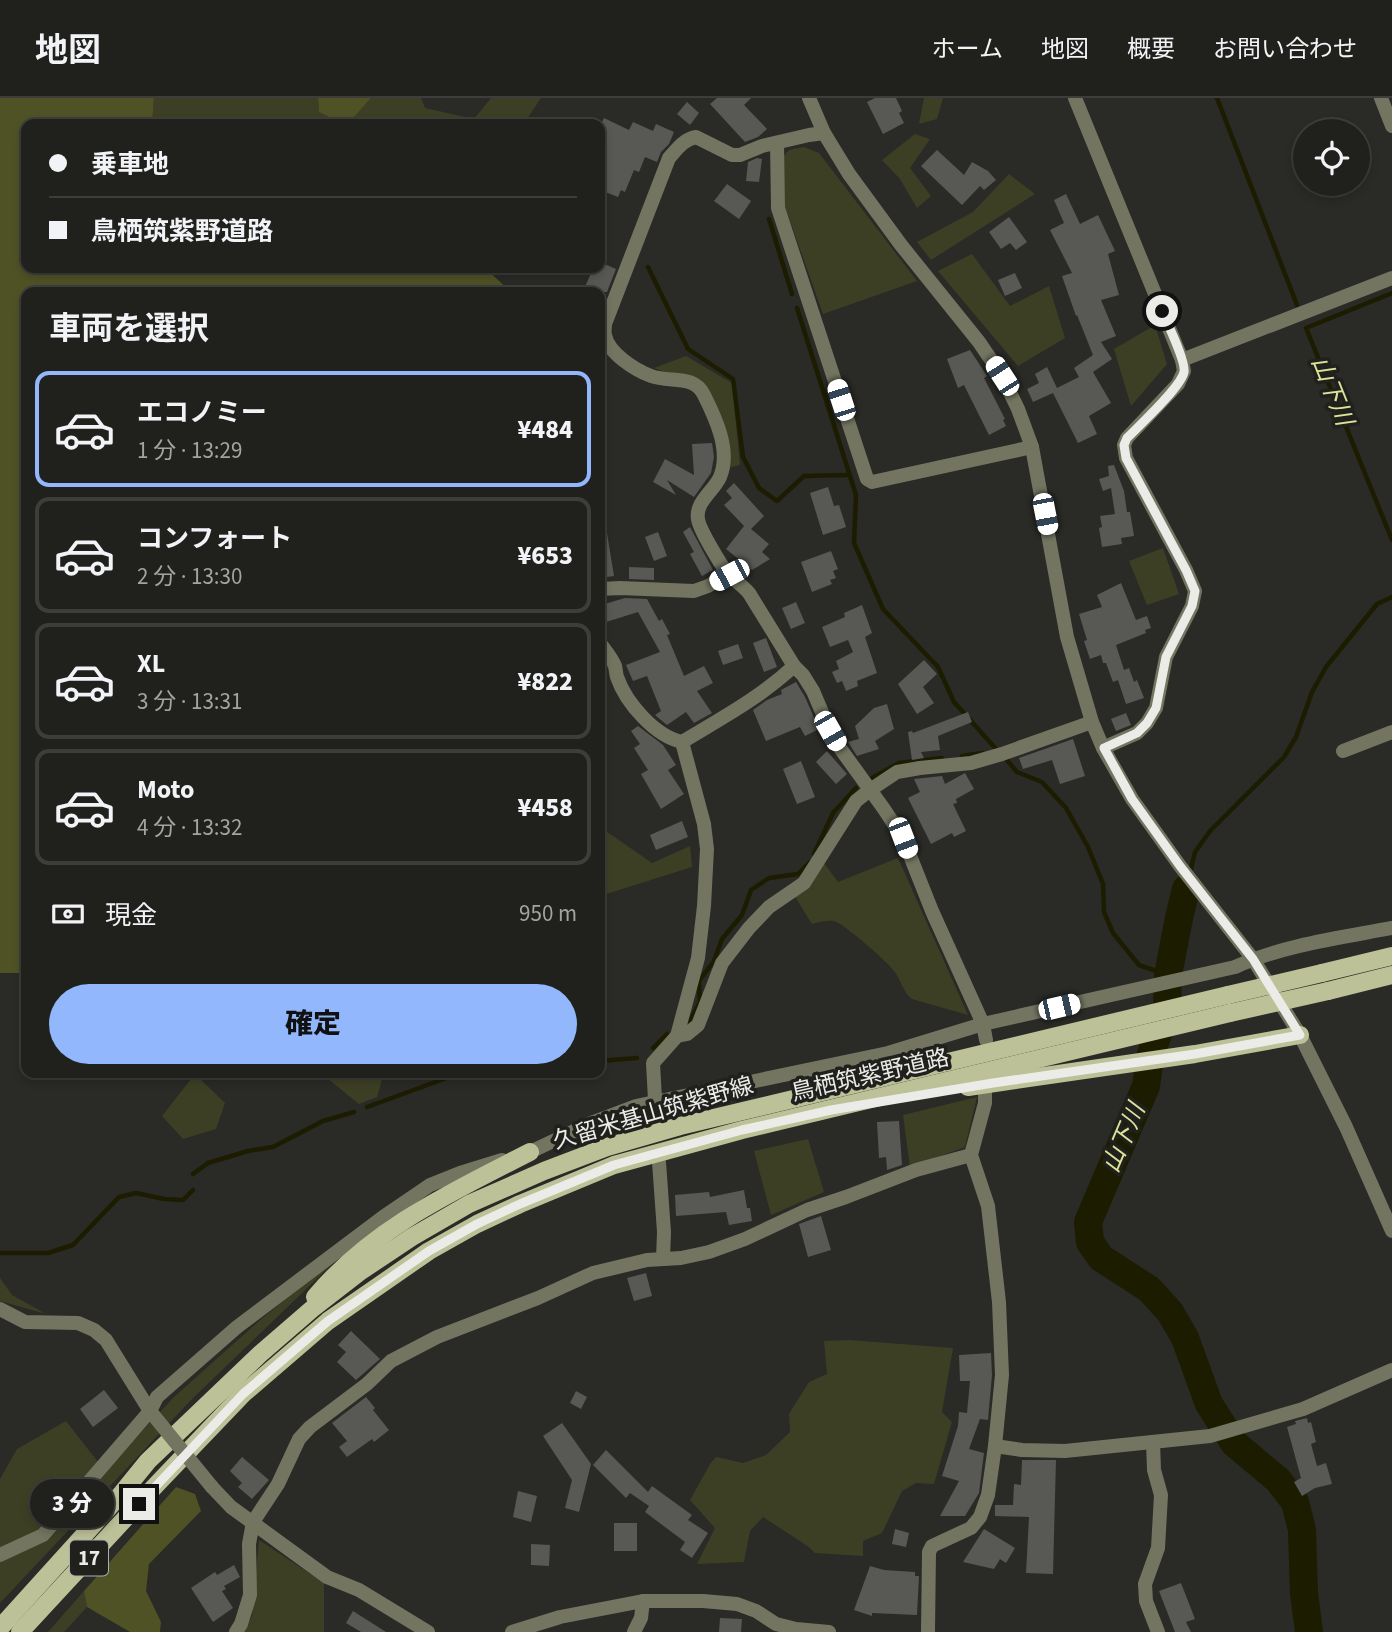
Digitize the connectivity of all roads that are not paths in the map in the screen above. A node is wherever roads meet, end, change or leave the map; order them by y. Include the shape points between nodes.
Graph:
1 (809, 98) edge
2 (1075, 98) edge
3 (1381, 98) edge
4 (1392, 125) edge
5 (824, 133) junction
6 (777, 143) junction
7 (1392, 278) edge
8 (1182, 360) junction
9 (1032, 446) junction
10 (729, 575) junction
11 (605, 589) edge
12 (605, 651) edge
13 (794, 666) junction
14 (1092, 722) junction
15 (1392, 732) edge
16 (682, 742) junction
17 (1104, 748) junction
18 (1343, 751) dead end
19 (870, 790) junction
20 (1392, 928) edge
21 (1392, 957) edge
22 (1253, 959) junction
23 (1392, 975) edge
24 (983, 1024) junction
25 (1300, 1035) junction
26 (677, 1036) junction
27 (986, 1040) dead end
28 (985, 1092) dead end
29 (655, 1102) junction
30 (831, 1110) junction
31 (656, 1118) dead end
32 (530, 1152) junction
33 (971, 1155) junction
34 (659, 1162) dead end
35 (1392, 1231) edge
36 (663, 1259) junction
37 (0, 1309) edge
38 (285, 1331) junction
39 (1392, 1370) edge
40 (150, 1411) junction
41 (1153, 1442) junction
42 (995, 1446) junction
43 (253, 1522) junction
44 (0, 1555) edge
45 (643, 1601) junction
46 (0, 1628) edge
47 (20, 1632) edge
48 (236, 1632) edge
49 (428, 1632) edge
50 (512, 1632) edge
51 (634, 1632) edge
52 (830, 1632) edge
53 (928, 1632) edge
54 (1158, 1632) edge

1 - 5 street
2 - 8 street
3 - 4 street
5 - 6 street
5 - 9 street via 901,245 1002,376
6 - 9 street via 778,208 867,479 872,482
6 - 10 street via 740,155 696,137 681,144 669,158 605,324 608,343 623,361 653,377 692,382 713,413 724,459 720,478 697,516
7 - 8 street
8 - 17 street via 1184,371 1178,384 1124,445 1126,458 1195,591 1192,606 1166,657 1156,708 1137,733
9 - 14 street via 1067,637
10 - 11 street via 694,591
10 - 13 street via 749,593
12 - 16 street via 617,678 649,725
13 - 16 street via 733,712
13 - 19 street via 813,691 837,744
14 - 17 street
14 - 19 street via 971,763 897,772
15 - 18 street
16 - 26 street via 707,849 698,958
17 - 22 street via 1132,799
19 - 24 street via 903,838
19 - 26 street via 856,801 804,883 748,928 722,963 698,1025
20 - 22 street via 1302,944
21 - 38 main road, 久留米基山筑紫野線 / 17, bridge via 607,1147 469,1204 361,1271
22 - 24 street via 1235,967
22 - 25 street
23 - 30 main road, 鳥栖筑紫野道路 / 17, bridge
24 - 27 street
24 - 29 street via 888,1053
25 - 30 main road
25 - 35 street
26 - 29 street via 653,1062
28 - 33 street
29 - 31 street
29 - 32 street via 591,1123
30 - 47 main road, 鳥栖筑紫野道路 / 17 via 614,1165 520,1204 429,1251 328,1321 243,1394
32 - 38 main road via 430,1203 385,1232 328,1282
32 - 40 street via 429,1185 237,1327 157,1397
33 - 36 street via 807,1210 709,1252
33 - 42 street via 988,1206 999,1302 1002,1376
34 - 36 street
36 - 43 street via 593,1273 437,1337 391,1362 299,1439
37 - 40 street via 25,1322 78,1323 94,1330 106,1340
38 - 46 main road, 久留米基山筑紫野線 / 17 via 148,1461
39 - 41 street via 1303,1409 1210,1436
40 - 43 street, bridge via 212,1487
40 - 44 street via 43,1535
41 - 42 street via 1065,1451
41 - 54 street via 1161,1495 1158,1548 1145,1584
42 - 53 street via 980,1517 971,1528 932,1546 929,1552
43 - 48 street via 250,1595
43 - 49 street via 327,1577 359,1590
45 - 50 street via 560,1616
45 - 51 street
45 - 52 street via 737,1604 776,1624

